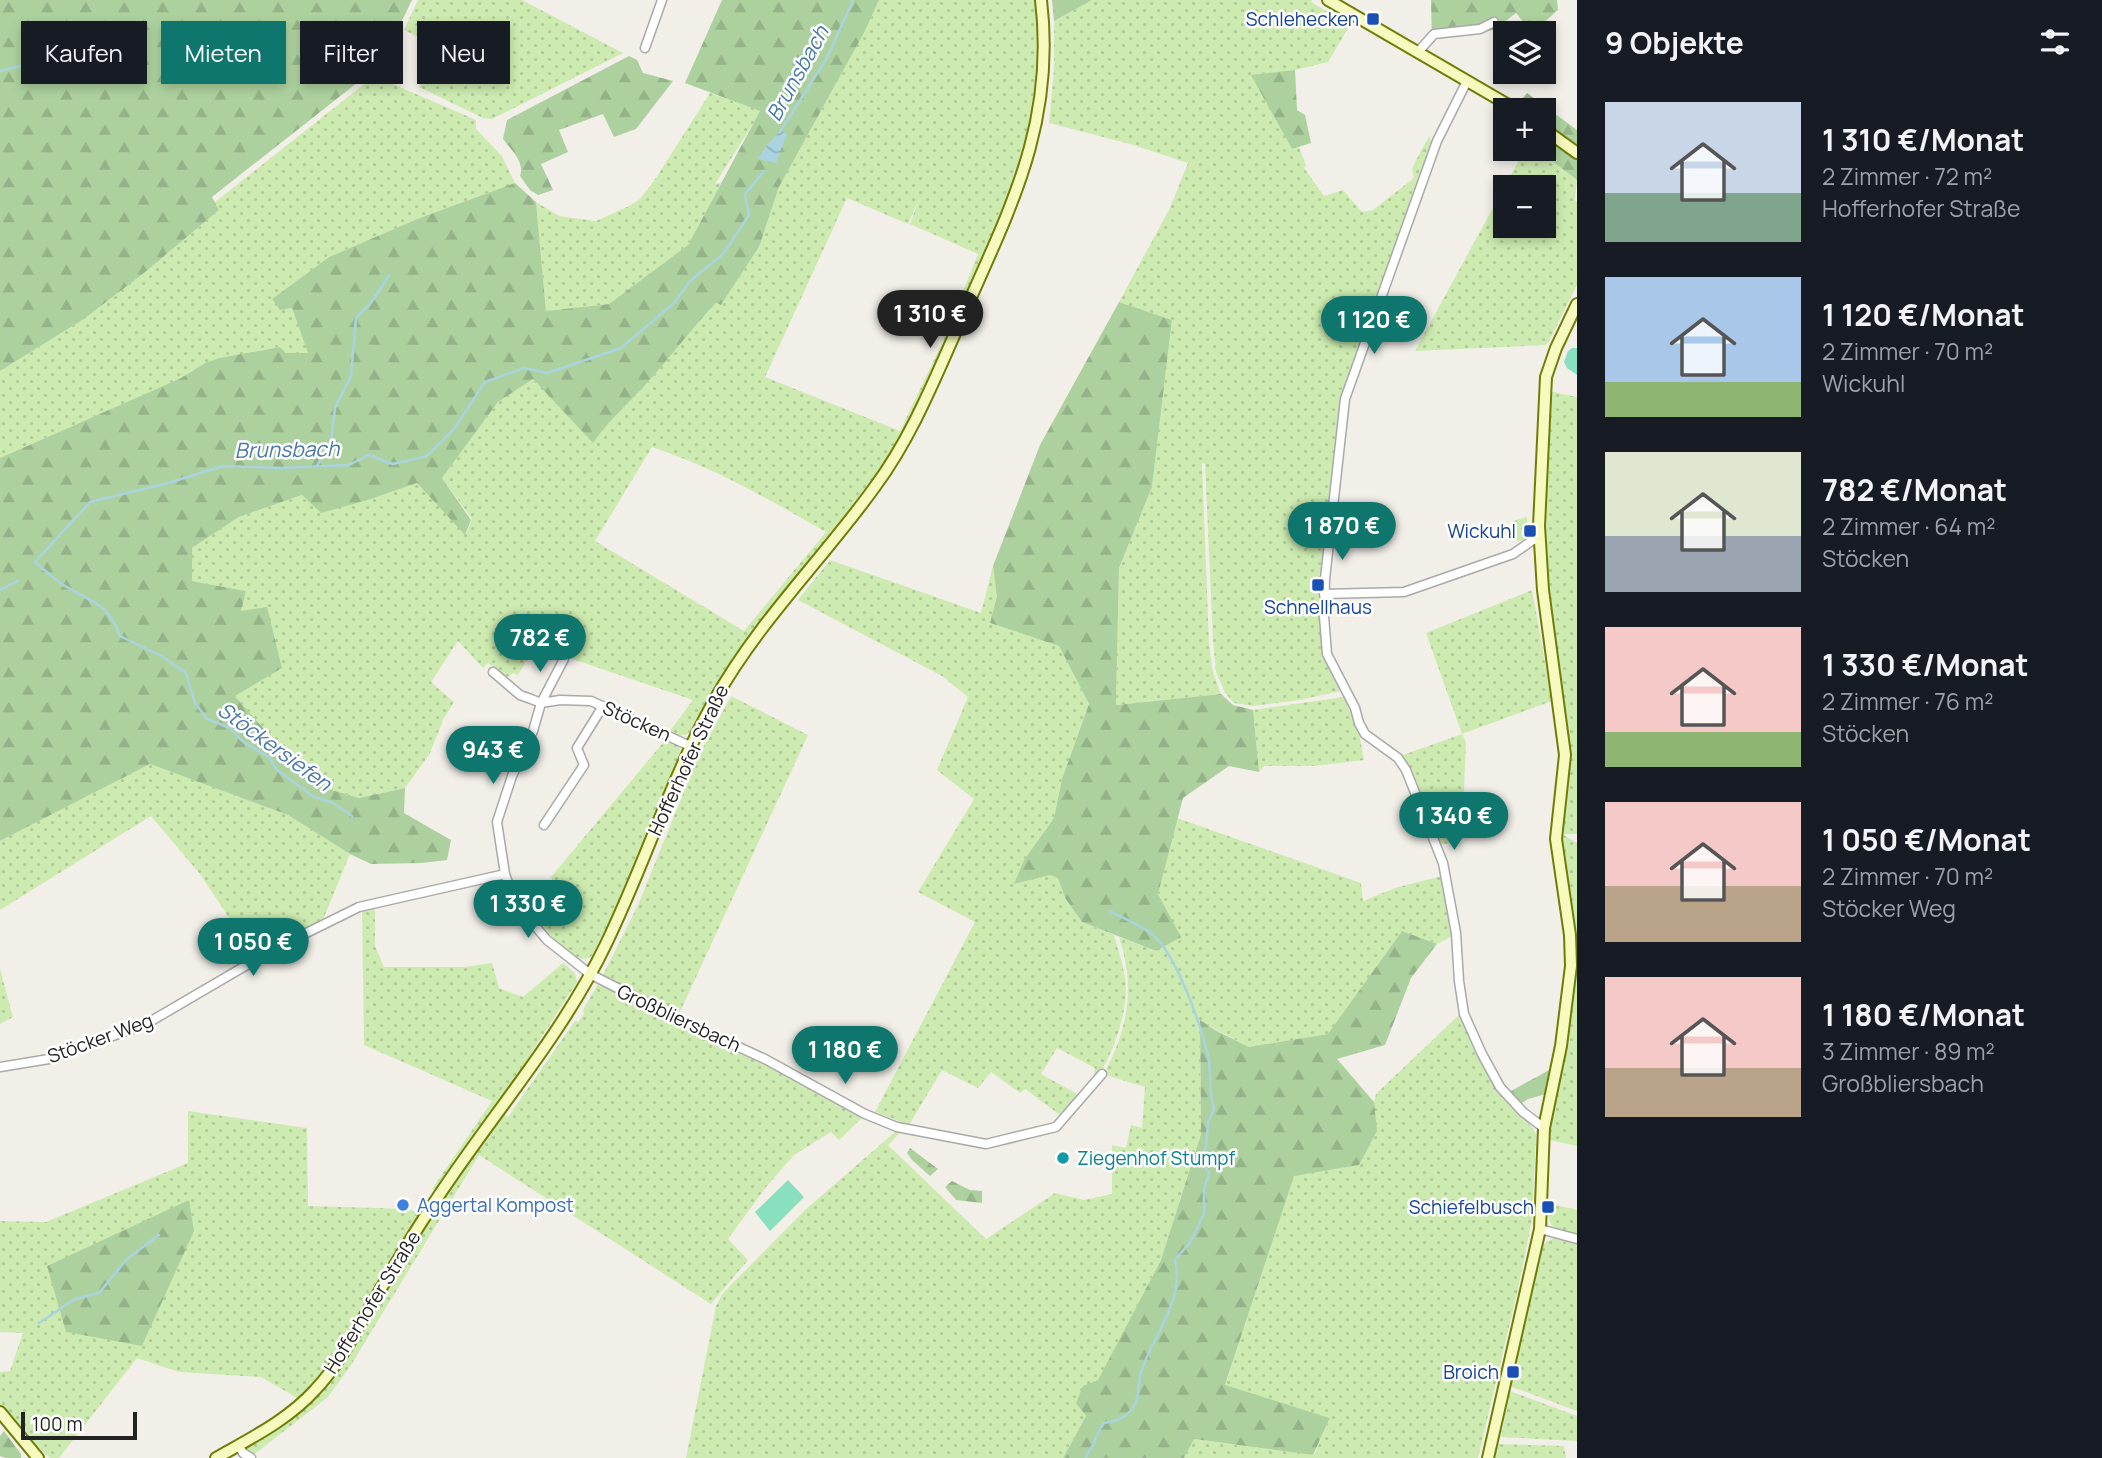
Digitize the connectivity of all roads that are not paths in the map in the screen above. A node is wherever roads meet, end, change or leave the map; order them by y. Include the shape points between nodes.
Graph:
1 (662, 0) edge
2 (1041, 0) edge
3 (1328, 0) edge
4 (1493, 22) edge
5 (645, 48) dead end
6 (1418, 52) junction
7 (1468, 80) junction
8 (1497, 98) edge
9 (1556, 138) edge
10 (1577, 153) edge
11 (1577, 304) edge
12 (1539, 540) junction
13 (1324, 594) junction
14 (564, 659) dead end
15 (493, 672) dead end
16 (541, 703) junction
17 (603, 706) junction
18 (691, 746) junction
19 (544, 825) dead end
20 (505, 874) junction
21 (590, 974) junction
22 (0, 1067) edge
23 (1102, 1074) dead end
24 (1544, 1128) junction
25 (1540, 1228) junction
26 (1577, 1239) edge
27 (0, 1412) edge
28 (238, 1445) junction
29 (38, 1458) edge
30 (216, 1458) edge
31 (251, 1458) edge
32 (1488, 1458) edge

1 - 5 street
2 - 18 street, Hofferhofer Straße via 1043,72 1031,147 1013,200 929,393 886,471 752,640
3 - 6 street
4 - 6 street via 1480,29 1434,34
6 - 7 street
7 - 8 street
7 - 13 street via 1437,141 1345,399
9 - 10 street
11 - 12 street via 1544,384
12 - 13 street via 1513,554 1404,592
12 - 24 street via 1565,755 1556,839 1571,952 1561,1046
13 - 24 street via 1327,654 1365,734 1398,758 1406,770 1443,863 1455,922 1464,1014 1500,1087
14 - 16 street
15 - 16 street via 520,695
16 - 17 street, Stöcken via 576,700
16 - 20 street via 496,822
17 - 18 street, Stöcken
17 - 19 street via 577,747 584,765
18 - 21 street, Hofferhofer Straße
20 - 21 street via 524,913 556,949
20 - 22 street, Stöcker Weg via 359,907 276,948 146,1024 48,1059
21 - 23 street, Großbliersbach via 897,1128 996,1143 1056,1127
21 - 28 street, Hofferhofer Straße via 544,1048 429,1209 339,1361 296,1408
24 - 25 street
25 - 26 street
25 - 32 street
27 - 29 street
28 - 30 street, Hofferhofer Straße
28 - 31 street

